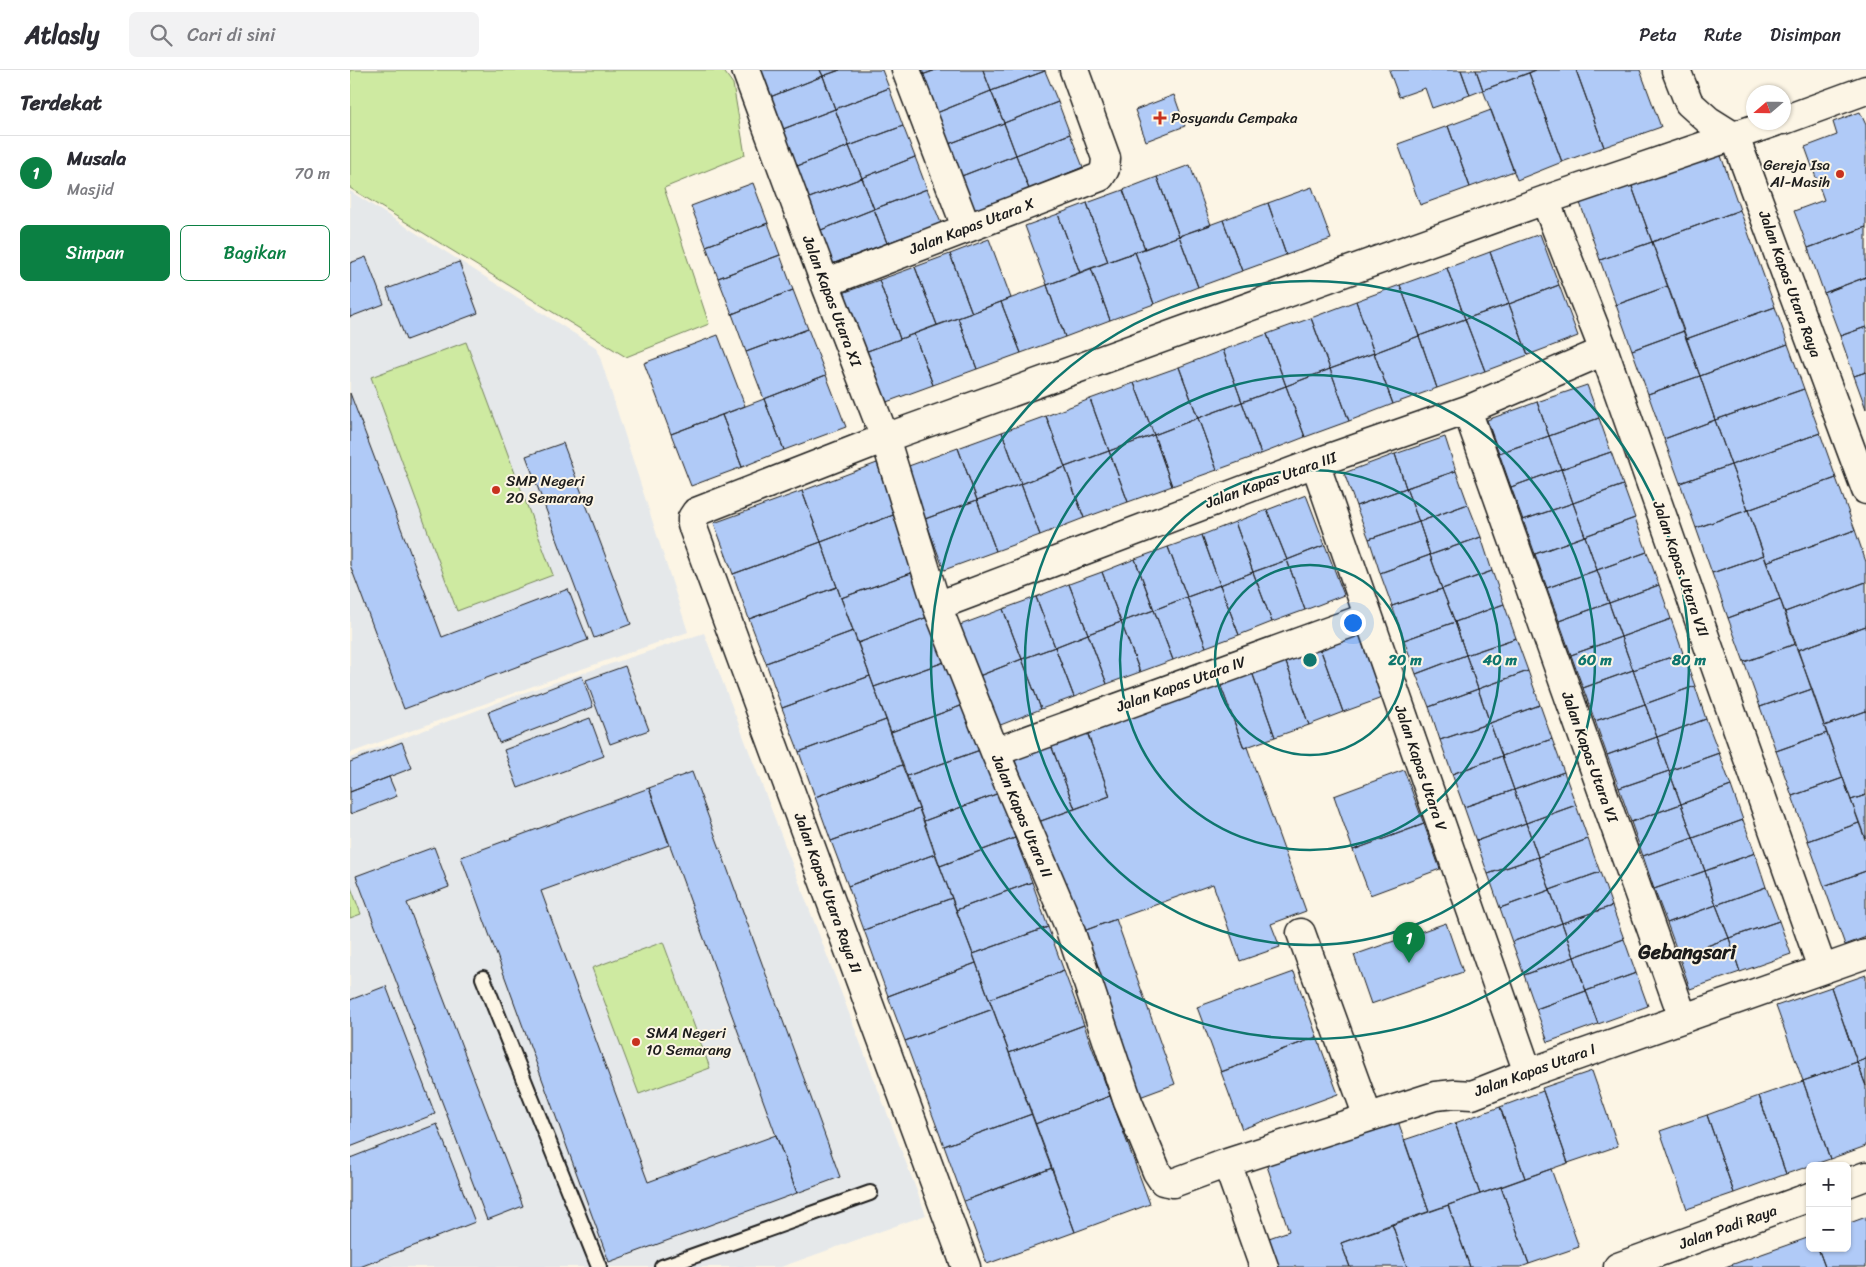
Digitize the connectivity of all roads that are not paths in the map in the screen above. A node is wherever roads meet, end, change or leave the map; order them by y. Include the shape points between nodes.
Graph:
1 (746, 70) edge
2 (906, 70) edge
3 (1074, 70) edge
4 (1676, 70) edge
5 (1866, 90) edge
6 (1791, 117) edge
7 (1754, 130) edge
8 (1735, 137) junction
9 (1545, 200) junction
10 (966, 227) junction
11 (825, 283) junction
12 (1604, 350) junction
13 (1467, 410) junction
14 (885, 438) junction
15 (1315, 464) junction
16 (1866, 490) edge
17 (938, 606) junction
18 (1368, 617) junction
19 (995, 752) junction
20 (1301, 933) dead end
21 (1866, 954) edge
22 (1822, 968) junction
23 (483, 978) dead end
24 (1683, 1018) junction
25 (1528, 1072) junction
26 (1368, 1117) junction
27 (1227, 1162) junction
28 (1866, 1176) edge
29 (1851, 1182) edge
30 (1173, 1184) joint
31 (870, 1193) dead end
32 (1806, 1197) edge
33 (599, 1267) edge
34 (662, 1267) edge
35 (966, 1267) edge
36 (1264, 1267) edge
37 (1618, 1267) edge

1 - 11 street, Jalan Kapas Utara XI
2 - 10 street
3 - 10 street, Jalan Kapas Utara X via 1106,158 1106,169 1100,177
4 - 8 street via 1689,103
5 - 6 street
7 - 8 street
8 - 9 street
8 - 16 street, Jalan Kapas Utara Raya
9 - 12 street, Jalan Kapas Utara VII
9 - 14 street
10 - 11 street, Jalan Kapas Utara X
11 - 14 street, Jalan Kapas Utara XI
12 - 13 street, Jalan Kapas Utara III
12 - 22 street, Jalan Kapas Utara VII
13 - 15 street, Jalan Kapas Utara III
13 - 24 street, Jalan Kapas Utara VI
14 - 17 street, Jalan Kapas Utara II
14 - 35 street, Jalan Kapas Utara Raya II via 696,512 692,525
15 - 17 street, Jalan Kapas Utara III
15 - 18 street, Jalan Kapas Utara V
17 - 19 street, Jalan Kapas Utara II
18 - 19 street, Jalan Kapas Utara IV
18 - 25 street, Jalan Kapas Utara V
19 - 30 street, Jalan Kapas Utara II via 1068,924 1128,1102 1157,1172 1164,1181
20 - 26 street
21 - 22 street, Jalan Kapas Utara I
22 - 24 street, Jalan Kapas Utara I
23 - 33 lane
24 - 25 street, Jalan Kapas Utara I
25 - 26 street, Jalan Kapas Utara I via 1472,1095 1435,1096
26 - 27 street, Jalan Kapas Utara I
27 - 30 street, Jalan Kapas Utara I
27 - 36 street
28 - 29 street
31 - 34 lane
32 - 37 street, Jalan Padi Raya

